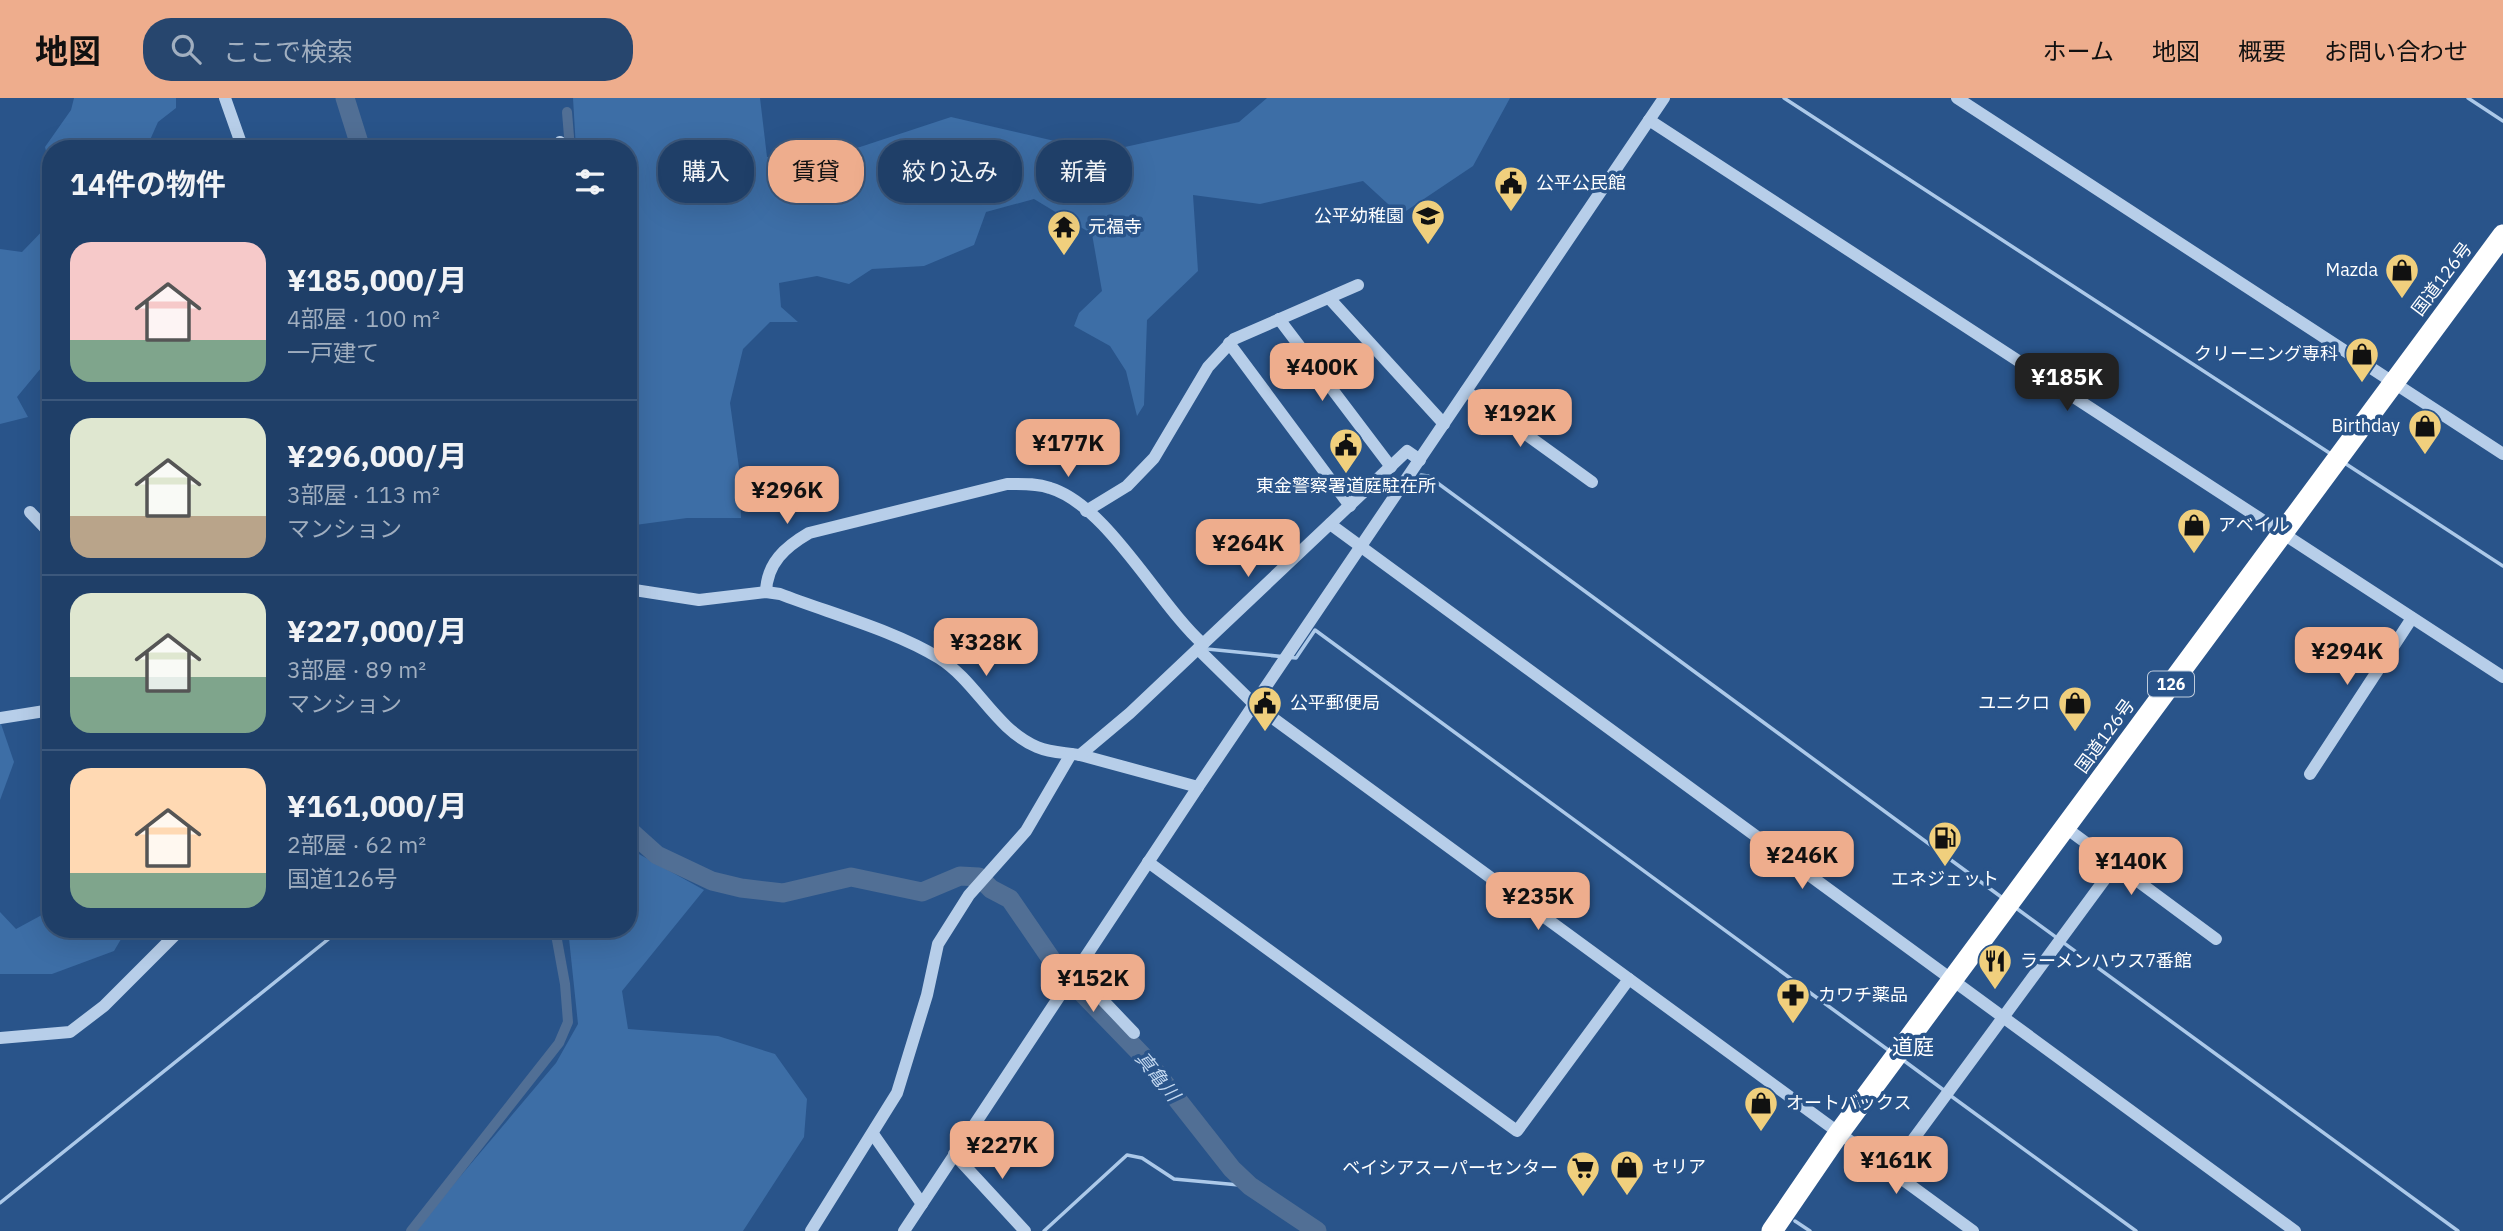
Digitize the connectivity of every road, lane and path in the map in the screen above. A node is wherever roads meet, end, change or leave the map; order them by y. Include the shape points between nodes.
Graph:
1 (225, 98) edge
2 (1664, 98) edge
3 (1957, 98) edge
4 (1649, 120) junction
5 (240, 140) edge
6 (2503, 235) edge
7 (1358, 285) dead end
8 (1329, 298) junction
9 (1279, 319) junction
10 (1229, 343) junction
11 (2393, 383) junction
12 (1466, 391) junction
13 (1444, 424) junction
14 (2503, 454) edge
15 (1420, 460) junction
16 (1391, 467) junction
17 (1592, 482) dead end
18 (1350, 506) junction
19 (1086, 511) junction
20 (30, 512) dead end
21 (1330, 524) junction
22 (42, 525) edge
23 (2283, 534) junction
24 (1361, 548) junction
25 (637, 590) edge
26 (766, 592) junction
27 (2412, 618) junction
28 (1200, 646) junction
29 (2503, 677) edge
30 (1255, 705) junction
31 (42, 711) edge
32 (0, 718) edge
33 (1075, 755) junction
34 (2310, 774) dead end
35 (1198, 787) junction
36 (2066, 828) junction
37 (1148, 862) junction
38 (2116, 864) junction
39 (172, 938) edge
40 (2216, 939) dead end
41 (1076, 972) junction
42 (1629, 979) junction
43 (1954, 982) junction
44 (2002, 1017) junction
45 (1134, 1033) dead end
46 (0, 1038) edge
47 (1839, 1133) junction
48 (873, 1134) junction
49 (954, 1154) junction
50 (1891, 1171) junction
51 (922, 1204) junction
52 (811, 1231) edge
53 (904, 1231) edge
54 (1025, 1231) edge
55 (1772, 1231) edge
56 (1973, 1231) edge
57 (2295, 1231) edge

1 - 5 street
2 - 4 street
3 - 11 street
4 - 12 street
4 - 23 street
6 - 11 highway, 国道126号 / 126
7 - 8 street
8 - 9 street
8 - 13 street
9 - 10 street
9 - 16 street
10 - 18 street
10 - 19 street via 1208,367 1154,458 1127,486
11 - 14 street
11 - 23 highway, 国道126号 / 126
12 - 13 street
12 - 17 street
13 - 15 street
15 - 16 street via 1407,451
15 - 24 street
16 - 18 street
18 - 21 street
19 - 26 street via 1051,488 1007,484 809,533 775,560 766,576
19 - 28 street via 1140,566
20 - 22 street
21 - 24 street
21 - 28 street
23 - 27 street
23 - 36 highway, 国道126号 / 126
24 - 30 street
24 - 43 street
25 - 26 street via 699,600
26 - 33 street via 917,646 956,671 1010,730 1036,747
27 - 29 street
27 - 34 street
28 - 30 street
28 - 33 street
30 - 35 street
30 - 42 street
31 - 32 street
33 - 35 street
33 - 48 street via 1026,831 969,895 938,944 897,1093
35 - 37 street
36 - 38 street
36 - 43 highway, 国道126号 / 126
37 - 41 street
37 - 42 street via 1517,1131
38 - 40 street
38 - 44 street
39 - 46 street via 104,1006 70,1032
41 - 45 street
41 - 49 street
42 - 47 street
43 - 44 street
43 - 47 highway, 国道126号 / 126
44 - 50 street
44 - 57 street
47 - 50 street
47 - 55 highway, 国道126号 / 126
48 - 51 street
48 - 52 street
49 - 51 street
49 - 54 street
50 - 56 street
51 - 53 street

